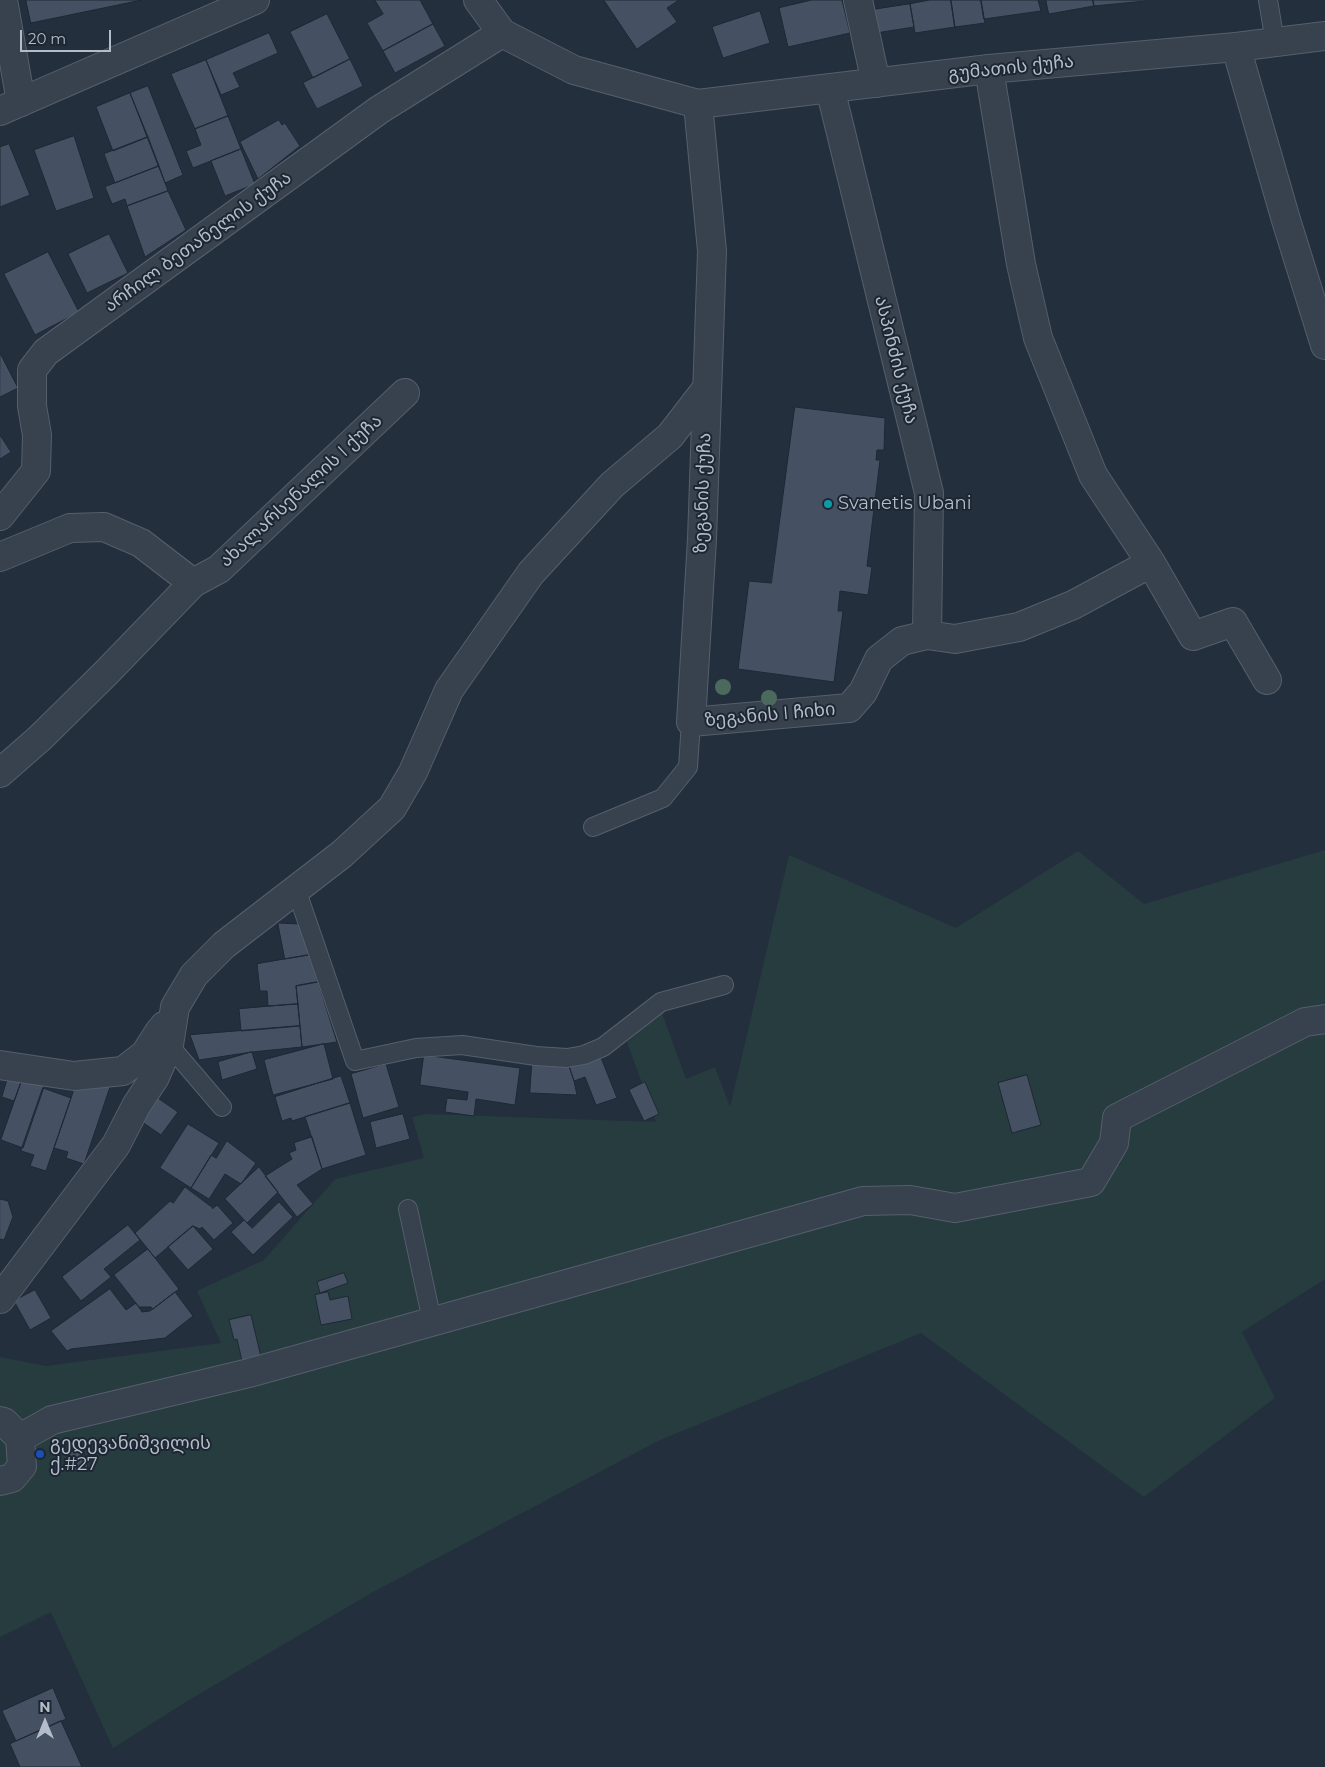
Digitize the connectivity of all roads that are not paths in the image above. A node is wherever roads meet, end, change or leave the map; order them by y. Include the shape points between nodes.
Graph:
1 (3, 0) edge
2 (255, 0) edge
3 (478, 0) edge
4 (858, 0) edge
5 (1268, 0) edge
6 (502, 33) junction
7 (1325, 36) edge
8 (1275, 42) junction
9 (1236, 47) junction
10 (989, 69) junction
11 (876, 83) junction
12 (830, 88) junction
13 (698, 104) junction
14 (11, 107) edge
15 (1325, 345) edge
16 (707, 388) junction
17 (405, 392) dead end
18 (0, 516) edge
19 (0, 557) edge
20 (1151, 563) junction
21 (193, 583) junction
22 (927, 635) junction
23 (1267, 680) dead end
24 (691, 722) junction
25 (0, 774) edge
26 (593, 827) dead end
27 (296, 890) junction
28 (724, 985) dead end
29 (174, 1017) junction
30 (1325, 1019) edge
31 (169, 1045) junction
32 (0, 1065) edge
33 (222, 1107) dead end
34 (408, 1209) dead end
35 (0, 1299) edge
36 (432, 1321) junction
37 (10, 1429) edge
38 (0, 1481) edge

1 - 14 street
2 - 14 street
3 - 6 street
4 - 11 street
5 - 8 lane
6 - 13 street via 574,70
6 - 18 street, არჩილ ბეთანელის ქუჩა via 379,110 46,352 32,370 36,471
7 - 8 street, გუმათის ქუჩა
8 - 9 street, გუმათის ქუჩა
9 - 10 street, გუმათის ქუჩა
9 - 15 street
10 - 11 street, გუმათის ქუჩა
10 - 20 street via 1021,264 1038,338 1093,475
11 - 12 street, გუმათის ქუჩა
12 - 13 street, გუმათის ქუჩა
12 - 22 street, ასპინძის ქუჩა via 928,493
13 - 16 street, ზეგანის ქუჩა via 712,251
16 - 24 street, ზეგანის ქუჩა
16 - 27 street via 670,436 612,485 531,572 449,690 413,772 392,808 342,854
17 - 21 street, ახალარსენალის I ქუჩა via 219,569
19 - 21 street via 70,528 104,527 141,543
20 - 22 street via 1073,605 1019,627 955,639
20 - 23 street via 1193,636 1233,622
21 - 25 street, ახალარსენალის I ქუჩა via 106,673
22 - 24 street, ზეგანის I ჩიხი via 902,642 880,659 863,692 849,708
24 - 26 lane, ზეგანის ქუჩა via 688,767 663,798
27 - 28 lane via 355,1061 416,1048 462,1045 536,1056 567,1058 584,1055 603,1047 661,1002
27 - 29 street via 224,945 194,975 175,1007
29 - 31 street
29 - 32 street via 159,1032 145,1054 123,1071 74,1076
30 - 36 street via 1305,1022 1117,1118 1114,1143 1091,1182 955,1208 910,1200 863,1201
31 - 33 lane
31 - 35 street via 155,1077 116,1145
34 - 36 lane
36 - 37 street via 249,1373
37 - 38 street via 22,1466 12,1478

